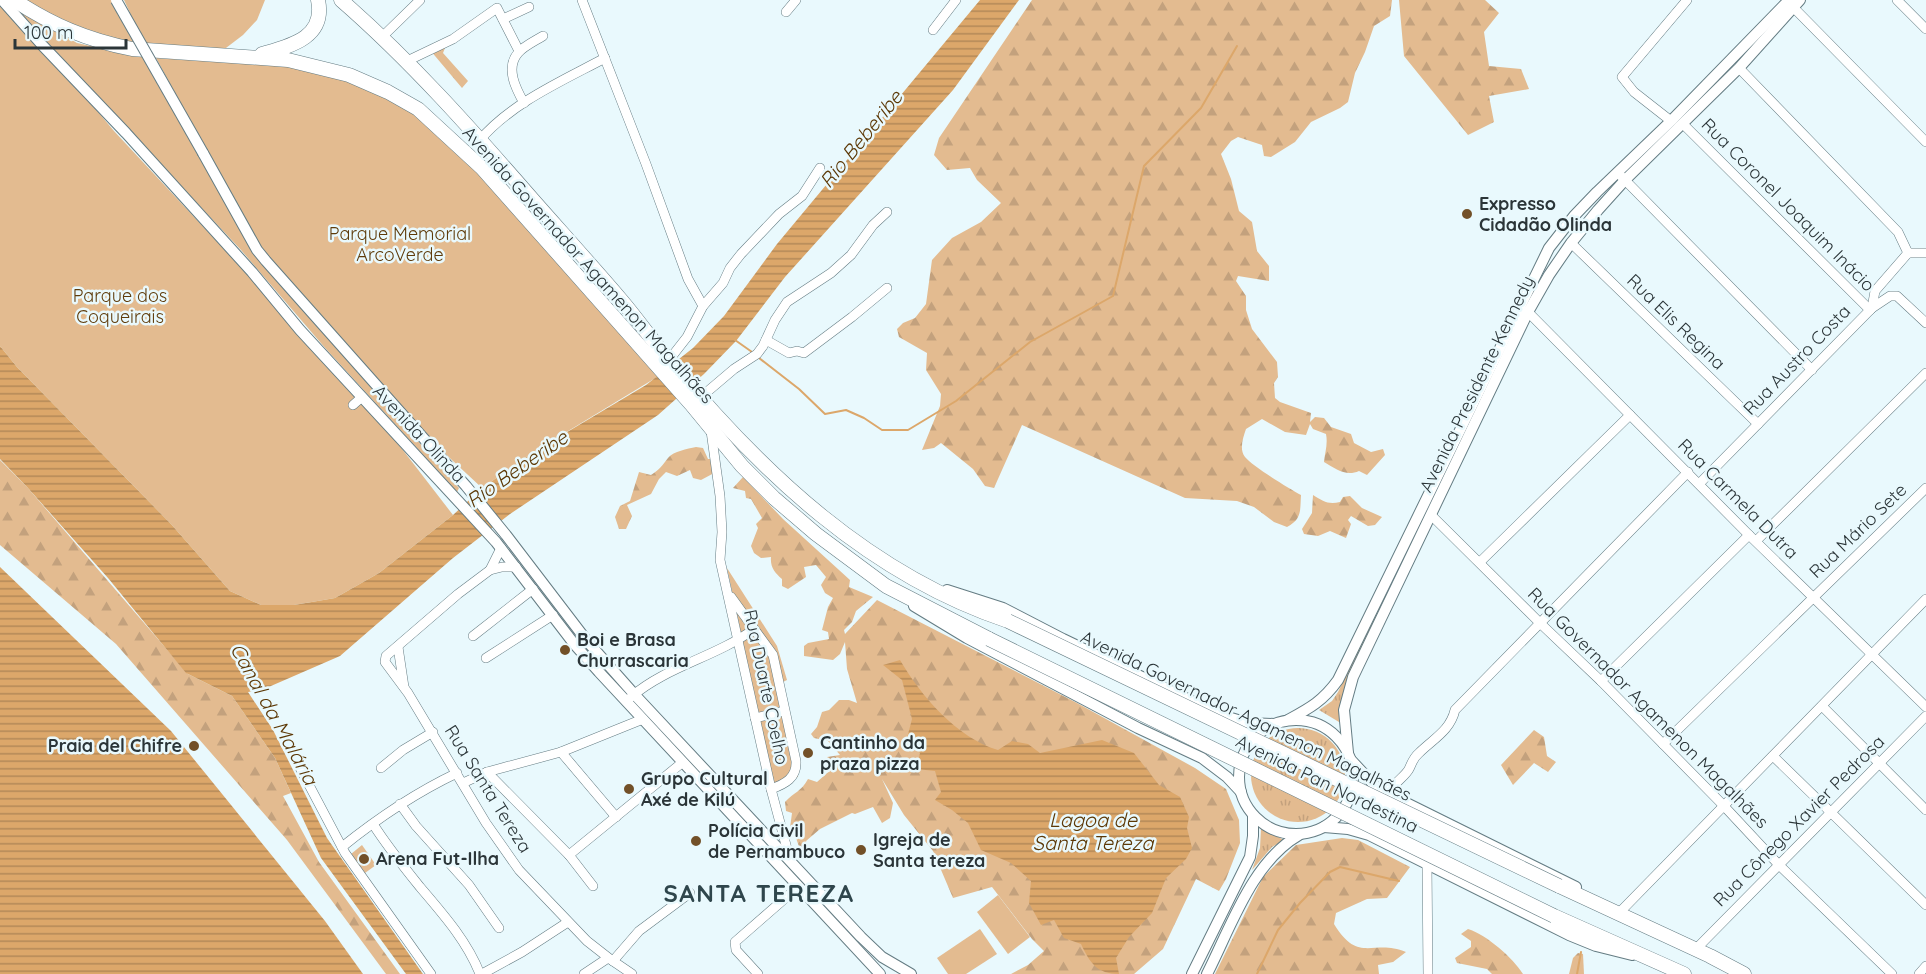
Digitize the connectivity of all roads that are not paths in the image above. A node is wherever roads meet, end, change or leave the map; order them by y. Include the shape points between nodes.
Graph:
1 (2, 0) edge
2 (14, 0) edge
3 (116, 0) edge
4 (318, 0) edge
5 (342, 0) edge
6 (420, 0) edge
7 (582, 0) edge
8 (796, 0) edge
9 (956, 0) edge
10 (1687, 0) edge
11 (1897, 0) edge
12 (1791, 2) edge
13 (528, 7) dead end
14 (786, 12) dead end
15 (503, 19) junction
16 (1926, 29) edge
17 (933, 30) dead end
18 (543, 36) dead end
19 (381, 38) junction
20 (519, 51) junction
21 (254, 56) junction
22 (605, 58) junction
23 (407, 61) junction
24 (1739, 68) junction
25 (524, 104) junction
26 (1671, 121) junction
27 (1683, 124) junction
28 (480, 140) junction
29 (1926, 142) edge
30 (820, 168) dead end
31 (1621, 176) junction
32 (887, 212) dead end
33 (1571, 243) junction
34 (1908, 253) junction
35 (1926, 253) edge
36 (887, 288) dead end
37 (703, 306) junction
38 (1870, 309) junction
39 (1528, 312) junction
40 (1926, 323) edge
41 (766, 340) junction
42 (668, 365) junction
43 (1812, 370) junction
44 (1926, 373) edge
45 (362, 397) junction
46 (697, 399) junction
47 (353, 405) dead end
48 (1630, 415) junction
49 (1758, 424) junction
50 (711, 428) junction
51 (1688, 472) junction
52 (1699, 484) junction
53 (1926, 488) edge
54 (1431, 515) junction
55 (1753, 538) junction
56 (499, 545) junction
57 (1480, 562) junction
58 (516, 567) junction
59 (490, 570) junction
60 (917, 581) junction
61 (885, 586) junction
62 (533, 589) junction
63 (728, 593) junction
64 (1814, 597) junction
65 (1926, 598) edge
66 (553, 615) junction
67 (1541, 624) junction
68 (754, 629) junction
69 (473, 636) dead end
70 (989, 639) joint
71 (740, 640) junction
72 (398, 647) junction
73 (1872, 653) junction
74 (486, 658) dead end
75 (1602, 681) junction
76 (404, 687) junction
77 (630, 698) junction
78 (1822, 706) junction
79 (1926, 707) edge
80 (784, 711) junction
81 (1926, 716) edge
82 (755, 718) junction
83 (643, 719) junction
84 (1288, 720) junction
85 (1275, 724) junction
86 (433, 732) junction
87 (1663, 744) junction
88 (561, 752) junction
89 (1349, 756) junction
90 (1773, 756) junction
91 (683, 762) junction
92 (1880, 763) junction
93 (298, 766) dead end
94 (381, 768) dead end
95 (486, 772) junction
96 (457, 773) junction
97 (463, 783) junction
98 (771, 789) junction
99 (1378, 789) junction
100 (1241, 792) junction
101 (400, 804) junction
102 (1723, 805) junction
103 (1926, 810) edge
104 (1831, 812) junction
105 (616, 816) junction
106 (1254, 816) junction
107 (373, 824) junction
108 (1324, 827) junction
109 (1299, 835) junction
110 (342, 847) junction
111 (569, 855) junction
112 (790, 860) junction
113 (1427, 864) junction
114 (1779, 865) junction
115 (593, 886) dead end
116 (798, 886) junction
117 (1559, 886) joint
118 (690, 894) dead end
119 (1926, 905) edge
120 (1622, 914) junction
121 (568, 922) junction
122 (499, 928) dead end
123 (1696, 949) junction
124 (610, 959) junction
125 (1650, 959) junction
126 (1926, 966) edge
127 (431, 974) edge
128 (481, 974) edge
129 (584, 974) edge
130 (632, 974) edge
131 (758, 974) edge
132 (880, 974) edge
133 (911, 974) edge
134 (1192, 974) edge
135 (1207, 974) edge
136 (1428, 974) edge
137 (1684, 974) edge
138 (1744, 974) edge
139 (1892, 974) edge
140 (1919, 974) edge

1 - 45 main road, Avenida Olinda
2 - 21 highway, Avenida Governador Agamenon Magalhães via 56,24 107,44
3 - 77 main road, Avenida Olinda, bridge via 257,250 466,486
4 - 21 highway via 317,20 305,39 294,46
5 - 19 highway, Avenida Governador Agamenon Magalhães
6 - 19 street
7 - 22 street
8 - 14 street
9 - 17 street
10 - 26 street via 1622,76 1634,92
11 - 16 street
12 - 24 main road, Avenida Presidente Kennedy
12 - 26 main road, Avenida Presidente Kennedy
12 - 29 street
13 - 15 street
15 - 20 street
15 - 23 street via 498,8 453,39
18 - 20 street
19 - 23 highway, Avenida Governador Agamenon Magalhães
20 - 25 street via 513,74
21 - 42 highway, Avenida Governador Agamenon Magalhães via 349,75 418,109 482,168
22 - 25 street
22 - 37 street via 688,279
23 - 28 highway, Avenida Governador Agamenon Magalhães
24 - 27 main road, Avenida Presidente Kennedy
24 - 34 street via 1898,232
25 - 28 street
26 - 31 main road, Avenida Presidente Kennedy
27 - 31 main road, Avenida Presidente Kennedy
27 - 38 street, Rua Coronel Joaquim Inácio
28 - 42 highway, Avenida Governador Agamenon Magalhães via 622,302
30 - 37 street via 797,201 741,254
31 - 33 main road, Avenida Presidente Kennedy
31 - 43 street
31 - 84 main road, Avenida Presidente Kennedy via 1574,216 1549,248 1338,680 1319,702
32 - 41 street via 831,273 787,302
33 - 39 main road, Avenida Presidente Kennedy
33 - 49 street, Rua Elis Regina
34 - 35 street
34 - 38 street, Rua Austro Costa via 1875,291
36 - 41 street via 804,353 789,353
37 - 42 street
38 - 40 street via 1890,296 1898,296
38 - 43 street, Rua Austro Costa
39 - 48 street, Rua Carmela Dutra
39 - 54 main road, Avenida Presidente Kennedy
41 - 46 street via 754,356
42 - 46 highway, Avenida Governador Agamenon Magalhães
43 - 49 street, Rua Austro Costa
44 - 55 street
45 - 47 street
45 - 56 main road, Avenida Olinda
46 - 50 highway, Avenida Governador Agamenon Magalhães
46 - 60 highway, Avenida Governador Agamenon Magalhães via 802,501 877,558
48 - 51 street, Rua Carmela Dutra
48 - 57 street
49 - 52 street, Rua Austro Costa
50 - 61 highway, Avenida Governador Agamenon Magalhães via 755,481
50 - 63 street, Rua Duarte Coelho via 720,496 719,555
51 - 52 street, Rua Carmela Dutra
51 - 67 street
52 - 55 street, Rua Carmela Dutra
53 - 64 street, Rua Mário Sete
54 - 57 street, Rua Governador Agamenon Magalhães
54 - 89 main road, Avenida Presidente Kennedy via 1353,677 1344,710
55 - 64 street, Rua Carmela Dutra
55 - 75 street
56 - 58 main road, Avenida Olinda
56 - 59 street
57 - 67 street, Rua Governador Agamenon Magalhães
58 - 59 street
58 - 62 main road, Avenida Olinda
59 - 72 street
60 - 85 main road, Avenida Governador Agamenon Magalhães via 1003,608 1221,715 1248,723
60 - 117 highway, Avenida Governador Agamenon Magalhães, bridge
61 - 70 highway, Avenida Governador Agamenon Magalhães
61 - 100 main road, Avenida Governador Agamenon Magalhães via 967,638 1202,758
62 - 66 main road, Avenida Olinda
62 - 69 street
63 - 68 street, Rua Duarte Coelho
63 - 71 street, Rua Duarte Coelho
64 - 73 street, Rua Carmela Dutra
64 - 87 street, Rua Mário Sete
65 - 73 street
66 - 74 street
66 - 77 main road, Avenida Olinda via 575,645
67 - 75 street, Rua Governador Agamenon Magalhães
67 - 99 street via 1455,710 1448,727 1419,752 1393,787
68 - 71 street
68 - 80 street, Rua Duarte Coelho via 773,655
70 - 125 highway, Avenida Pan Nordestina, bridge via 1554,916
71 - 77 street via 667,673
71 - 82 street, Rua Duarte Coelho
72 - 76 street
72 - 76 street, Rua Santa Tereza via 386,656 387,666
73 - 78 street
73 - 79 street, Rua Carmela Dutra
75 - 87 street, Rua Governador Agamenon Magalhães
76 - 86 street, Rua Santa Tereza
77 - 83 main road, Avenida Olinda
77 - 112 main road, Avenida Olinda
78 - 90 street
78 - 92 street
80 - 82 street
80 - 98 street, Rua Duarte Coelho via 796,768 784,784
81 - 92 street, Rua Cônego Xavier Pedrosa
82 - 98 street, Rua Duarte Coelho
83 - 88 street
83 - 91 main road, Avenida Olinda
84 - 85 main road
84 - 89 main road via 1323,727 1337,738
85 - 100 main road via 1255,737 1243,757
86 - 94 street
86 - 96 street, Rua Santa Tereza
87 - 102 street, Rua Governador Agamenon Magalhães
88 - 95 street
88 - 105 street
89 - 99 main road, Avenida Pan Nordestina
89 - 108 main road via 1353,781 1347,803
90 - 102 street
90 - 104 street
91 - 105 street
91 - 116 main road, Avenida Olinda
92 - 103 street
92 - 104 street, Rua Cônego Xavier Pedrosa
93 - 110 street
95 - 97 street
95 - 111 street
96 - 97 street, Rua Santa Tereza
96 - 101 street
97 - 121 street, Rua Santa Tereza via 511,860
98 - 112 street, Rua Duarte Coelho
99 - 120 main road, Avenida Pan Nordestina
100 - 106 main road
101 - 107 street
101 - 122 street via 469,885
102 - 114 street, Rua Governador Agamenon Magalhães
102 - 120 street
104 - 114 street, Rua Cônego Xavier Pedrosa
104 - 119 street
105 - 111 street
106 - 109 main road via 1279,832
106 - 134 main road via 1250,857
107 - 110 street
107 - 128 street via 459,936
108 - 109 main road
108 - 113 main road, Avenida Pan Nordestina via 1369,835
109 - 135 main road via 1277,850 1255,878
110 - 127 street
111 - 115 street
112 - 133 main road, Avenida Olinda via 861,938 882,957
113 - 125 main road, Avenida Pan Nordestina via 1569,934 1616,952
113 - 136 street
114 - 123 street, Rua Cônego Xavier Pedrosa
114 - 139 street, Rua Governador Agamenon Magalhães
116 - 131 street via 735,942 736,950
116 - 132 main road, Avenida Olinda
117 - 120 highway, Avenida Pan Nordestina
118 - 124 street via 639,931
120 - 123 highway, Avenida Pan Nordestina
121 - 124 street, Rua Santa Tereza
121 - 128 street
123 - 138 highway, Avenida Pan Nordestina
124 - 129 street
124 - 130 street, Rua Santa Tereza
125 - 137 highway, Avenida Pan Nordestina
126 - 140 street

